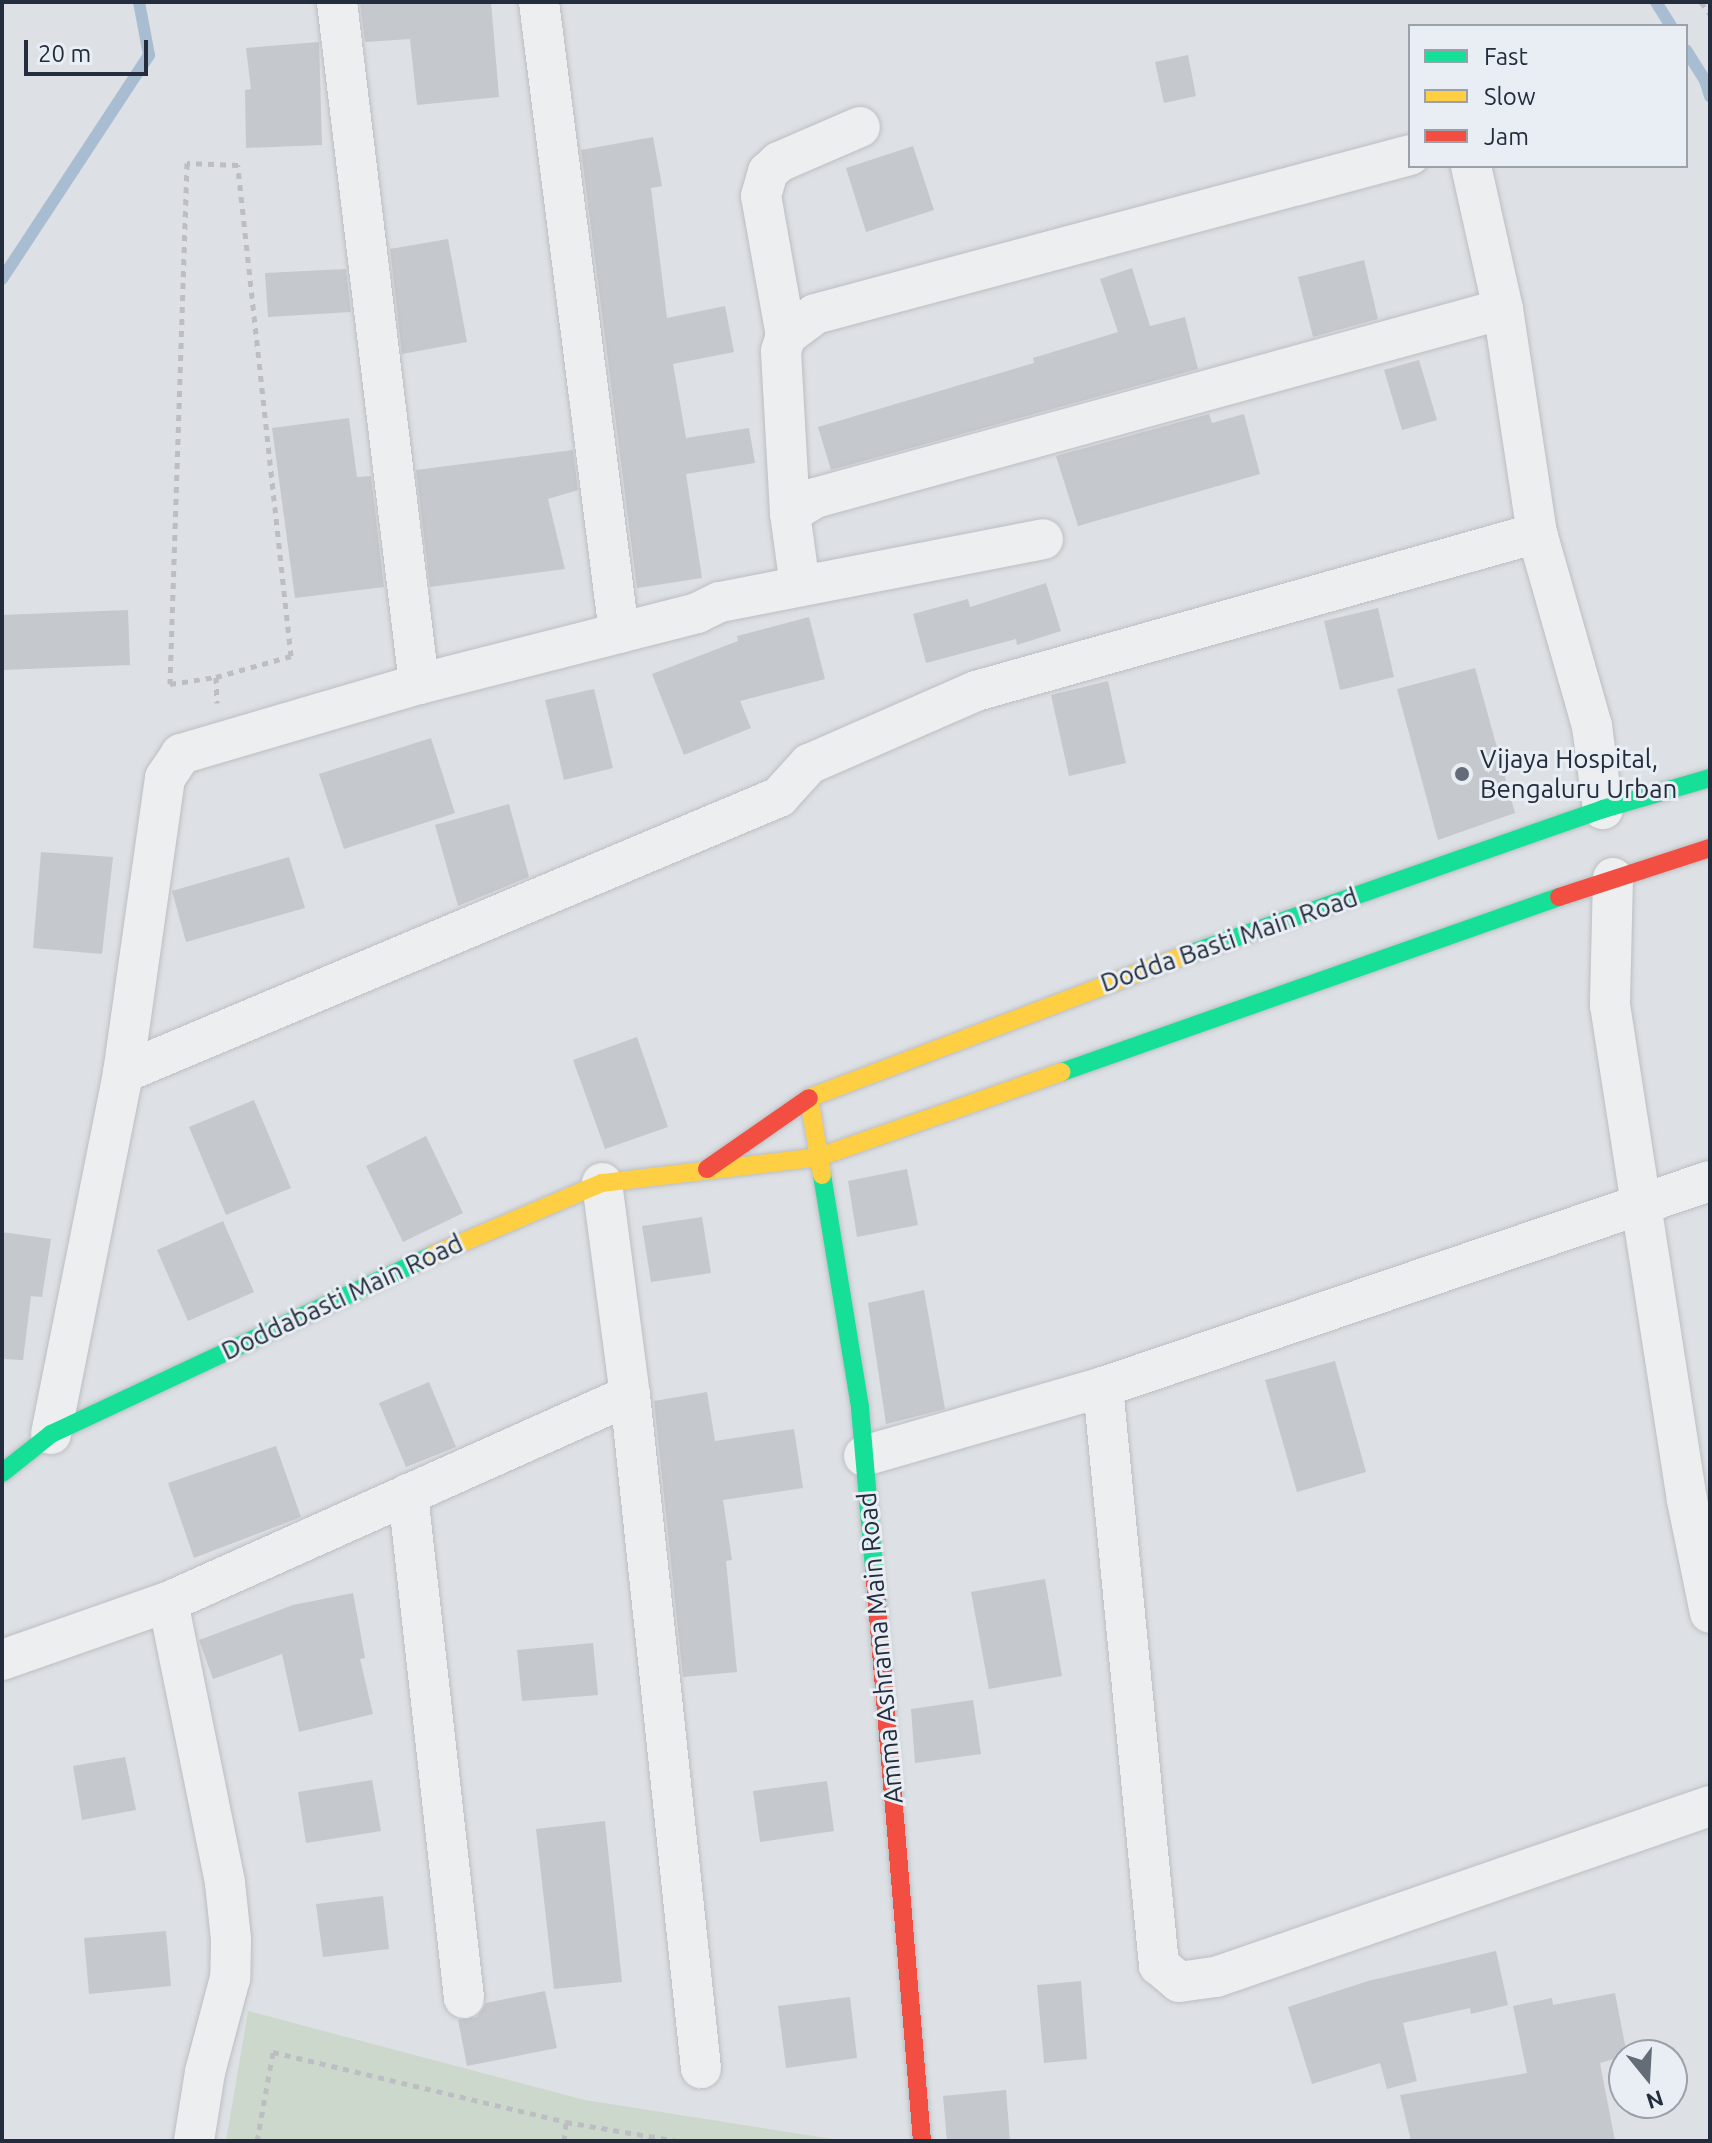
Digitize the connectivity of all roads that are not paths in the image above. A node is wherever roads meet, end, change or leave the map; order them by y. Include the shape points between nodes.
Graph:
1 (337, 2) edge
2 (539, 2) edge
3 (860, 127) dead end
4 (1408, 156) edge
5 (1471, 168) edge
6 (1503, 309) junction
7 (786, 336) junction
8 (790, 513) junction
9 (1537, 533) junction
10 (1043, 539) dead end
11 (800, 586) junction
12 (619, 633) junction
13 (419, 684) junction
14 (1710, 778) edge
15 (1603, 809) junction
16 (1710, 848) edge
17 (1613, 878) junction
18 (123, 1073) junction
19 (809, 1098) junction
20 (819, 1157) junction
21 (702, 1173) junction
22 (1710, 1181) edge
23 (602, 1183) junction
24 (1640, 1204) junction
25 (1103, 1387) junction
26 (630, 1395) junction
27 (51, 1434) junction
28 (864, 1456) junction
29 (2, 1473) edge
30 (408, 1494) junction
31 (168, 1602) junction
32 (1710, 1613) edge
33 (2, 1660) edge
34 (1710, 1806) edge
35 (464, 1998) dead end
36 (701, 2068) dead end
37 (194, 2141) edge
38 (922, 2141) edge

1 - 13 street
2 - 12 street
3 - 7 street via 779,162 768,172 761,196
4 - 7 street via 815,314
5 - 6 street
6 - 8 street via 815,498
6 - 9 street
7 - 8 street via 781,351
8 - 11 street
9 - 15 street via 1592,726
9 - 18 street via 976,691 809,764 779,797
10 - 11 street
11 - 12 street via 720,602
12 - 13 street
13 - 18 street via 181,754 165,778
14 - 15 street, Dodda Basti Main Road
15 - 19 street, Dodda Basti Main Road via 1109,982
16 - 17 street
17 - 20 street
17 - 24 street via 1610,1005
18 - 27 street
19 - 20 street
19 - 21 street, Dodda Basti Main Road
20 - 21 street
20 - 28 street, Amma Ashrama Main Road
21 - 23 street, Doddabasti Main Road
22 - 24 street
23 - 26 street
23 - 27 street, Doddabasti Main Road via 484,1231
24 - 25 street
24 - 32 street
25 - 28 street
25 - 34 street via 1159,1965 1179,1982 1216,1977
26 - 30 street
26 - 36 street
27 - 29 street, Doddabasti Main Road
28 - 38 street, Amma Ashrama Main Road
30 - 31 street
30 - 35 street
31 - 33 street
31 - 37 street via 225,1883 231,1939 230,1978 205,2072

